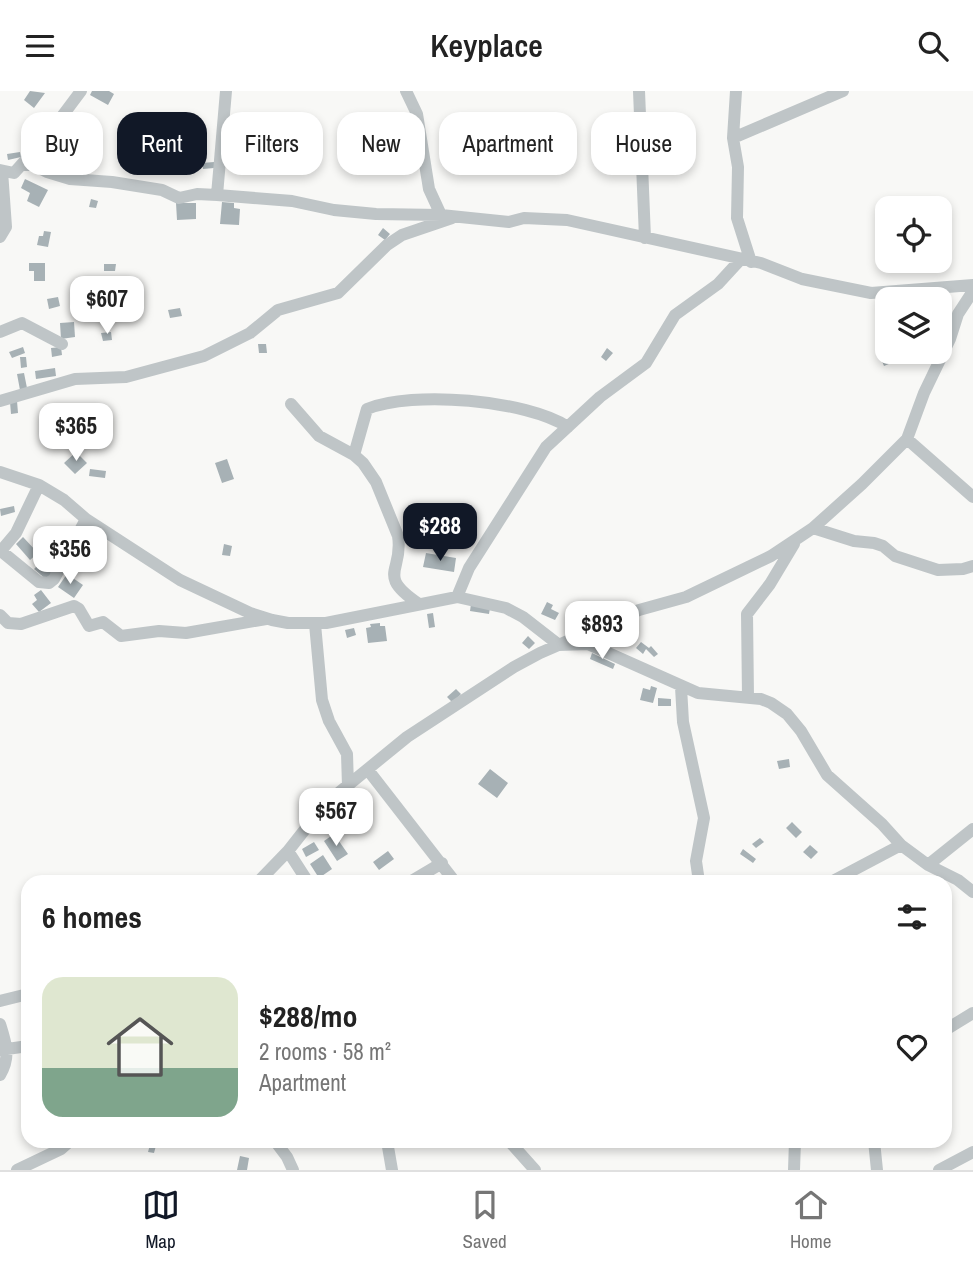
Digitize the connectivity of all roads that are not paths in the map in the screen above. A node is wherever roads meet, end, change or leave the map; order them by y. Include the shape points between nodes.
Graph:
1 (81, 91) edge
2 (226, 91) edge
3 (406, 91) edge
4 (639, 91) edge
5 (736, 91) edge
6 (843, 91) edge
7 (65, 112) edge
8 (733, 138) junction
9 (21, 166) edge
10 (1, 171) edge
11 (57, 175) edge
12 (217, 195) junction
13 (441, 215) junction
14 (455, 217) junction
15 (0, 237) edge
16 (645, 238) junction
17 (746, 260) junction
18 (973, 285) edge
19 (973, 291) edge
20 (0, 333) edge
21 (62, 344) dead end
22 (0, 401) edge
23 (291, 404) dead end
24 (568, 427) junction
25 (906, 439) junction
26 (354, 455) junction
27 (0, 472) edge
28 (39, 485) junction
29 (973, 496) edge
30 (86, 519) junction
31 (813, 528) junction
32 (795, 541) junction
33 (1, 552) edge
34 (973, 566) edge
35 (457, 597) junction
36 (419, 604) junction
37 (0, 615) edge
38 (266, 619) junction
39 (315, 624) junction
40 (559, 645) junction
41 (681, 687) junction
42 (748, 697) junction
43 (368, 770) junction
44 (348, 786) junction
45 (973, 829) edge
46 (901, 845) junction
47 (288, 851) junction
48 (442, 863) junction
49 (928, 865) junction
50 (265, 875) edge
51 (303, 875) edge
52 (422, 875) edge
53 (450, 875) edge
54 (698, 875) edge
55 (843, 875) edge
56 (948, 875) edge
57 (952, 877) edge
58 (973, 892) edge
59 (21, 996) edge
60 (0, 1001) edge
61 (973, 1013) edge
62 (0, 1024) edge
63 (952, 1026) edge
64 (4, 1049) edge
65 (0, 1075) edge
66 (62, 1148) edge
67 (281, 1148) edge
68 (388, 1148) edge
69 (516, 1148) edge
70 (795, 1148) edge
71 (875, 1148) edge
72 (973, 1151) edge
73 (17, 1170) edge
74 (293, 1170) edge
75 (392, 1170) edge
76 (536, 1170) edge
77 (794, 1170) edge
78 (877, 1170) edge
79 (939, 1170) edge

1 - 7 street
2 - 12 street
3 - 13 street via 417,114 429,189
4 - 16 street
5 - 8 street
6 - 8 street
8 - 17 street via 738,167 737,218
9 - 10 street via 14,173
10 - 15 street via 6,227
11 - 12 street via 162,190 179,198
12 - 13 street via 292,201 348,212
13 - 14 street
14 - 16 street via 509,222 554,219
14 - 22 street via 402,235 338,293 278,310 250,333 204,356 126,377 75,379
16 - 17 street
17 - 18 street via 802,279 871,293
17 - 24 street via 675,314 646,363
19 - 25 street via 958,314
20 - 21 street via 22,323
23 - 26 street via 319,436
24 - 26 street via 556,419 505,406 418,398 367,409
24 - 35 street via 546,447 516,492 469,568
25 - 29 street
25 - 31 street
26 - 36 street via 376,482 398,537 394,579 398,589
27 - 28 street
28 - 30 street
28 - 33 street via 16,533
30 - 33 street via 49,583 39,582
30 - 38 street via 180,580
31 - 32 street
31 - 34 street via 874,543 938,571
32 - 40 street via 686,597 639,610
32 - 42 street via 747,614
35 - 36 street
35 - 40 street via 506,608
36 - 39 street
37 - 38 street via 8,623 21,624 74,606 89,626 103,622 121,636 186,633
38 - 39 street
39 - 44 street via 322,700 348,754
40 - 41 street via 588,644
40 - 43 street via 514,667 425,725
41 - 42 street
41 - 54 street via 683,722 704,818
42 - 46 street via 771,703 787,714 827,775
43 - 44 street
43 - 48 street
44 - 47 street via 325,804
45 - 49 street
46 - 49 street
46 - 55 street
47 - 50 street
47 - 51 street
48 - 52 street
48 - 53 street
49 - 56 street
57 - 58 street
59 - 60 street
61 - 63 street
62 - 64 street
64 - 65 street via 6,1064
66 - 73 street
67 - 74 street
68 - 75 street
69 - 76 street
70 - 77 street
71 - 78 street
72 - 79 street

